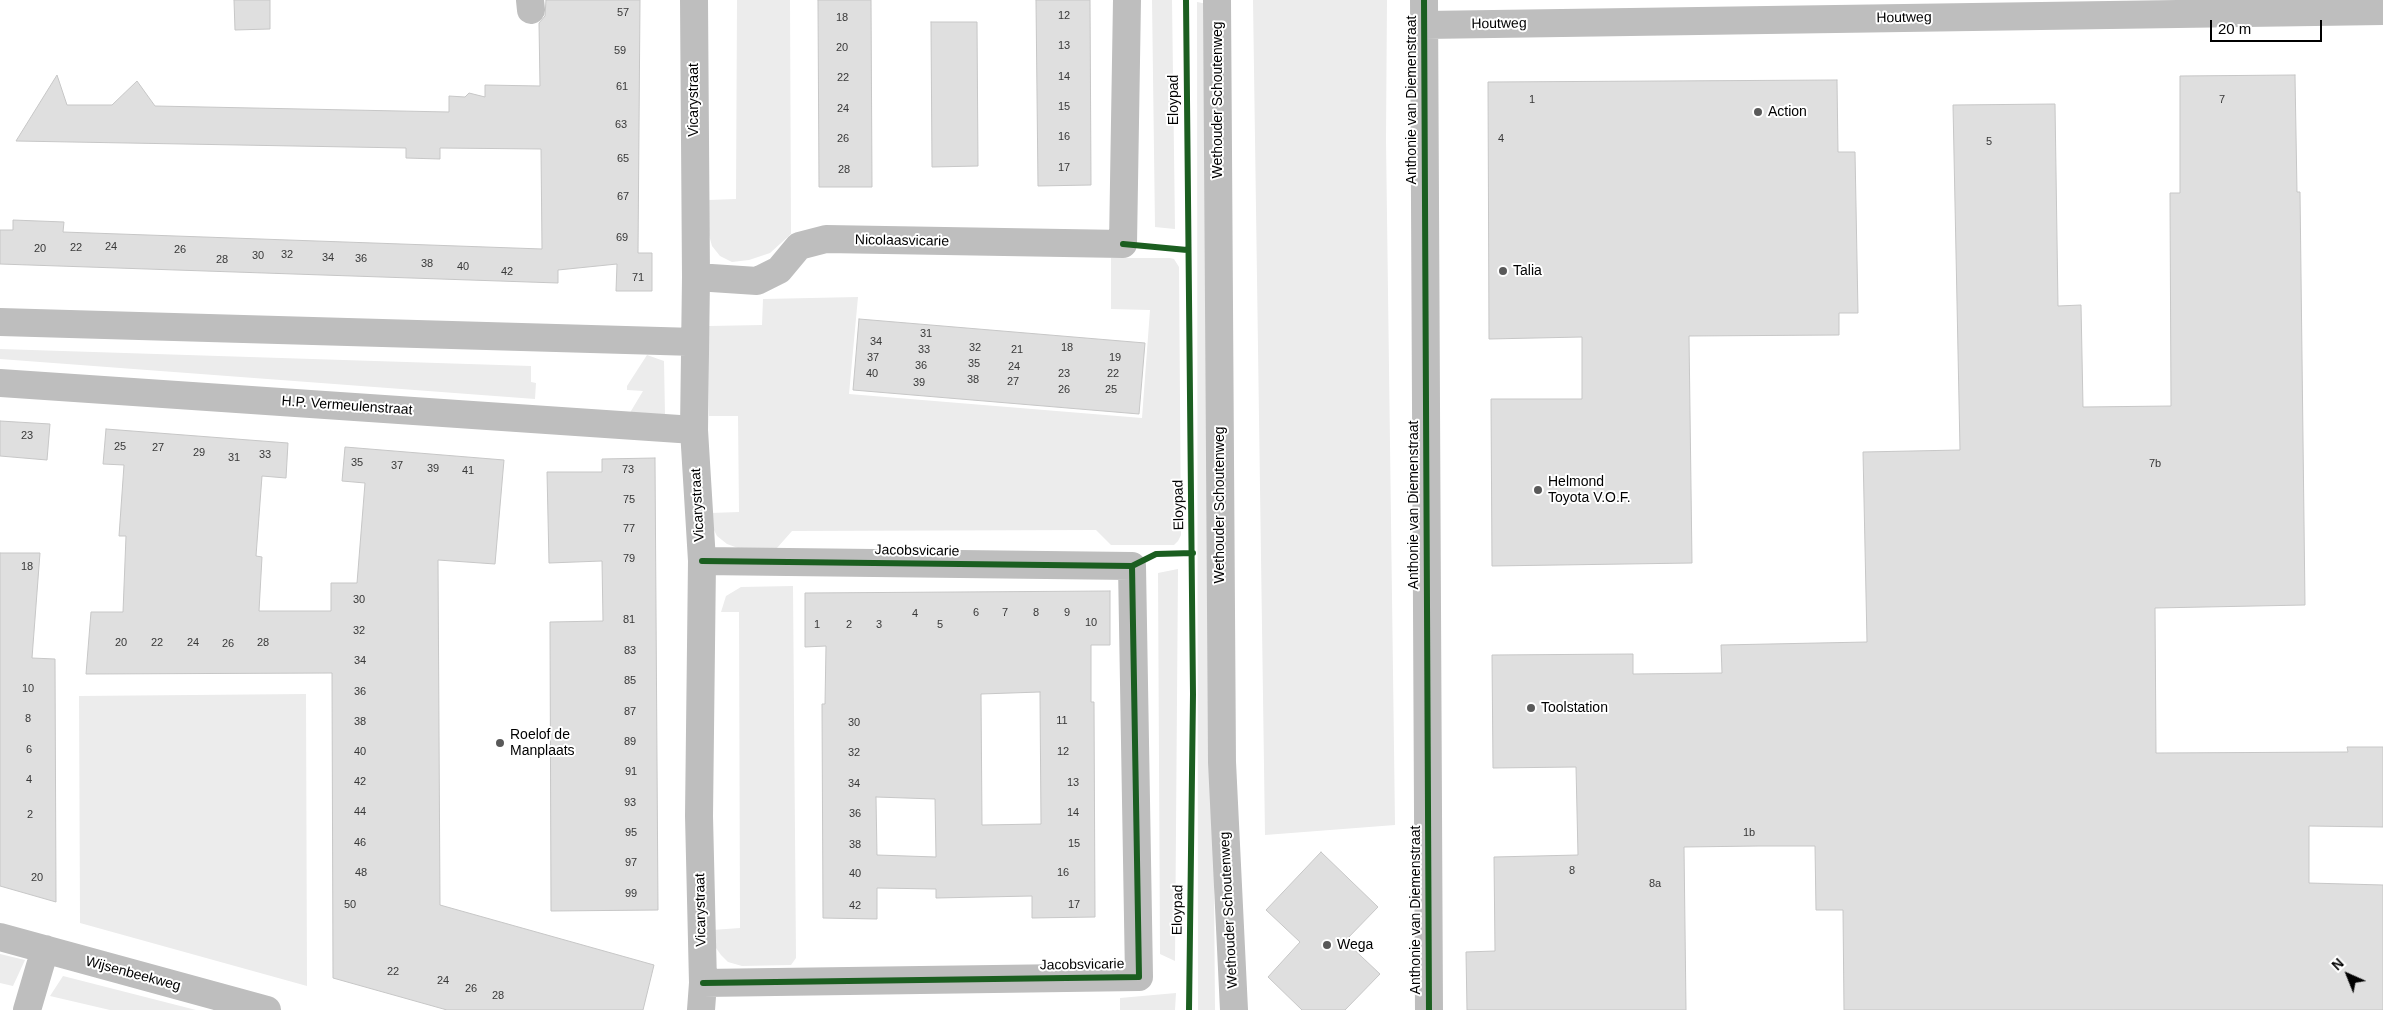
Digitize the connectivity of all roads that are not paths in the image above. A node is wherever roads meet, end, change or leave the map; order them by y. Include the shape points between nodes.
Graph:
1 (694, 0) edge
2 (1127, 0) edge
3 (1217, 0) edge
4 (2383, 11) edge
5 (1425, 13) edge
6 (696, 277) junction
7 (0, 322) edge
8 (695, 342) junction
9 (0, 383) edge
10 (694, 430) junction
11 (702, 561) junction
12 (0, 937) edge
13 (45, 949) junction
14 (703, 983) junction
15 (32, 1009) edge
16 (267, 1010) edge
17 (700, 1010) edge
18 (1234, 1010) edge
19 (1429, 1010) edge

1 - 6 street, Vicarystraat
2 - 6 street, Nicolaasvicarie via 1123,244 826,239 799,246 779,270 757,281
3 - 18 street, Wethouder Schoutenweg via 1222,762
4 - 5 street, Houtweg
5 - 19 street, Anthonie van Diemenstraat
6 - 8 street, Vicarystraat
7 - 8 street
8 - 10 street, Vicarystraat
9 - 10 street, H.P. Vermeulenstraat
10 - 11 street, Vicarystraat
11 - 14 street, Vicarystraat via 700,816
11 - 14 street, Jacobsvicarie via 1132,566 1139,977
12 - 13 street, Wijsenbeekweg
13 - 15 street
13 - 16 street, Wijsenbeekweg
14 - 17 street, Vicarystraat

